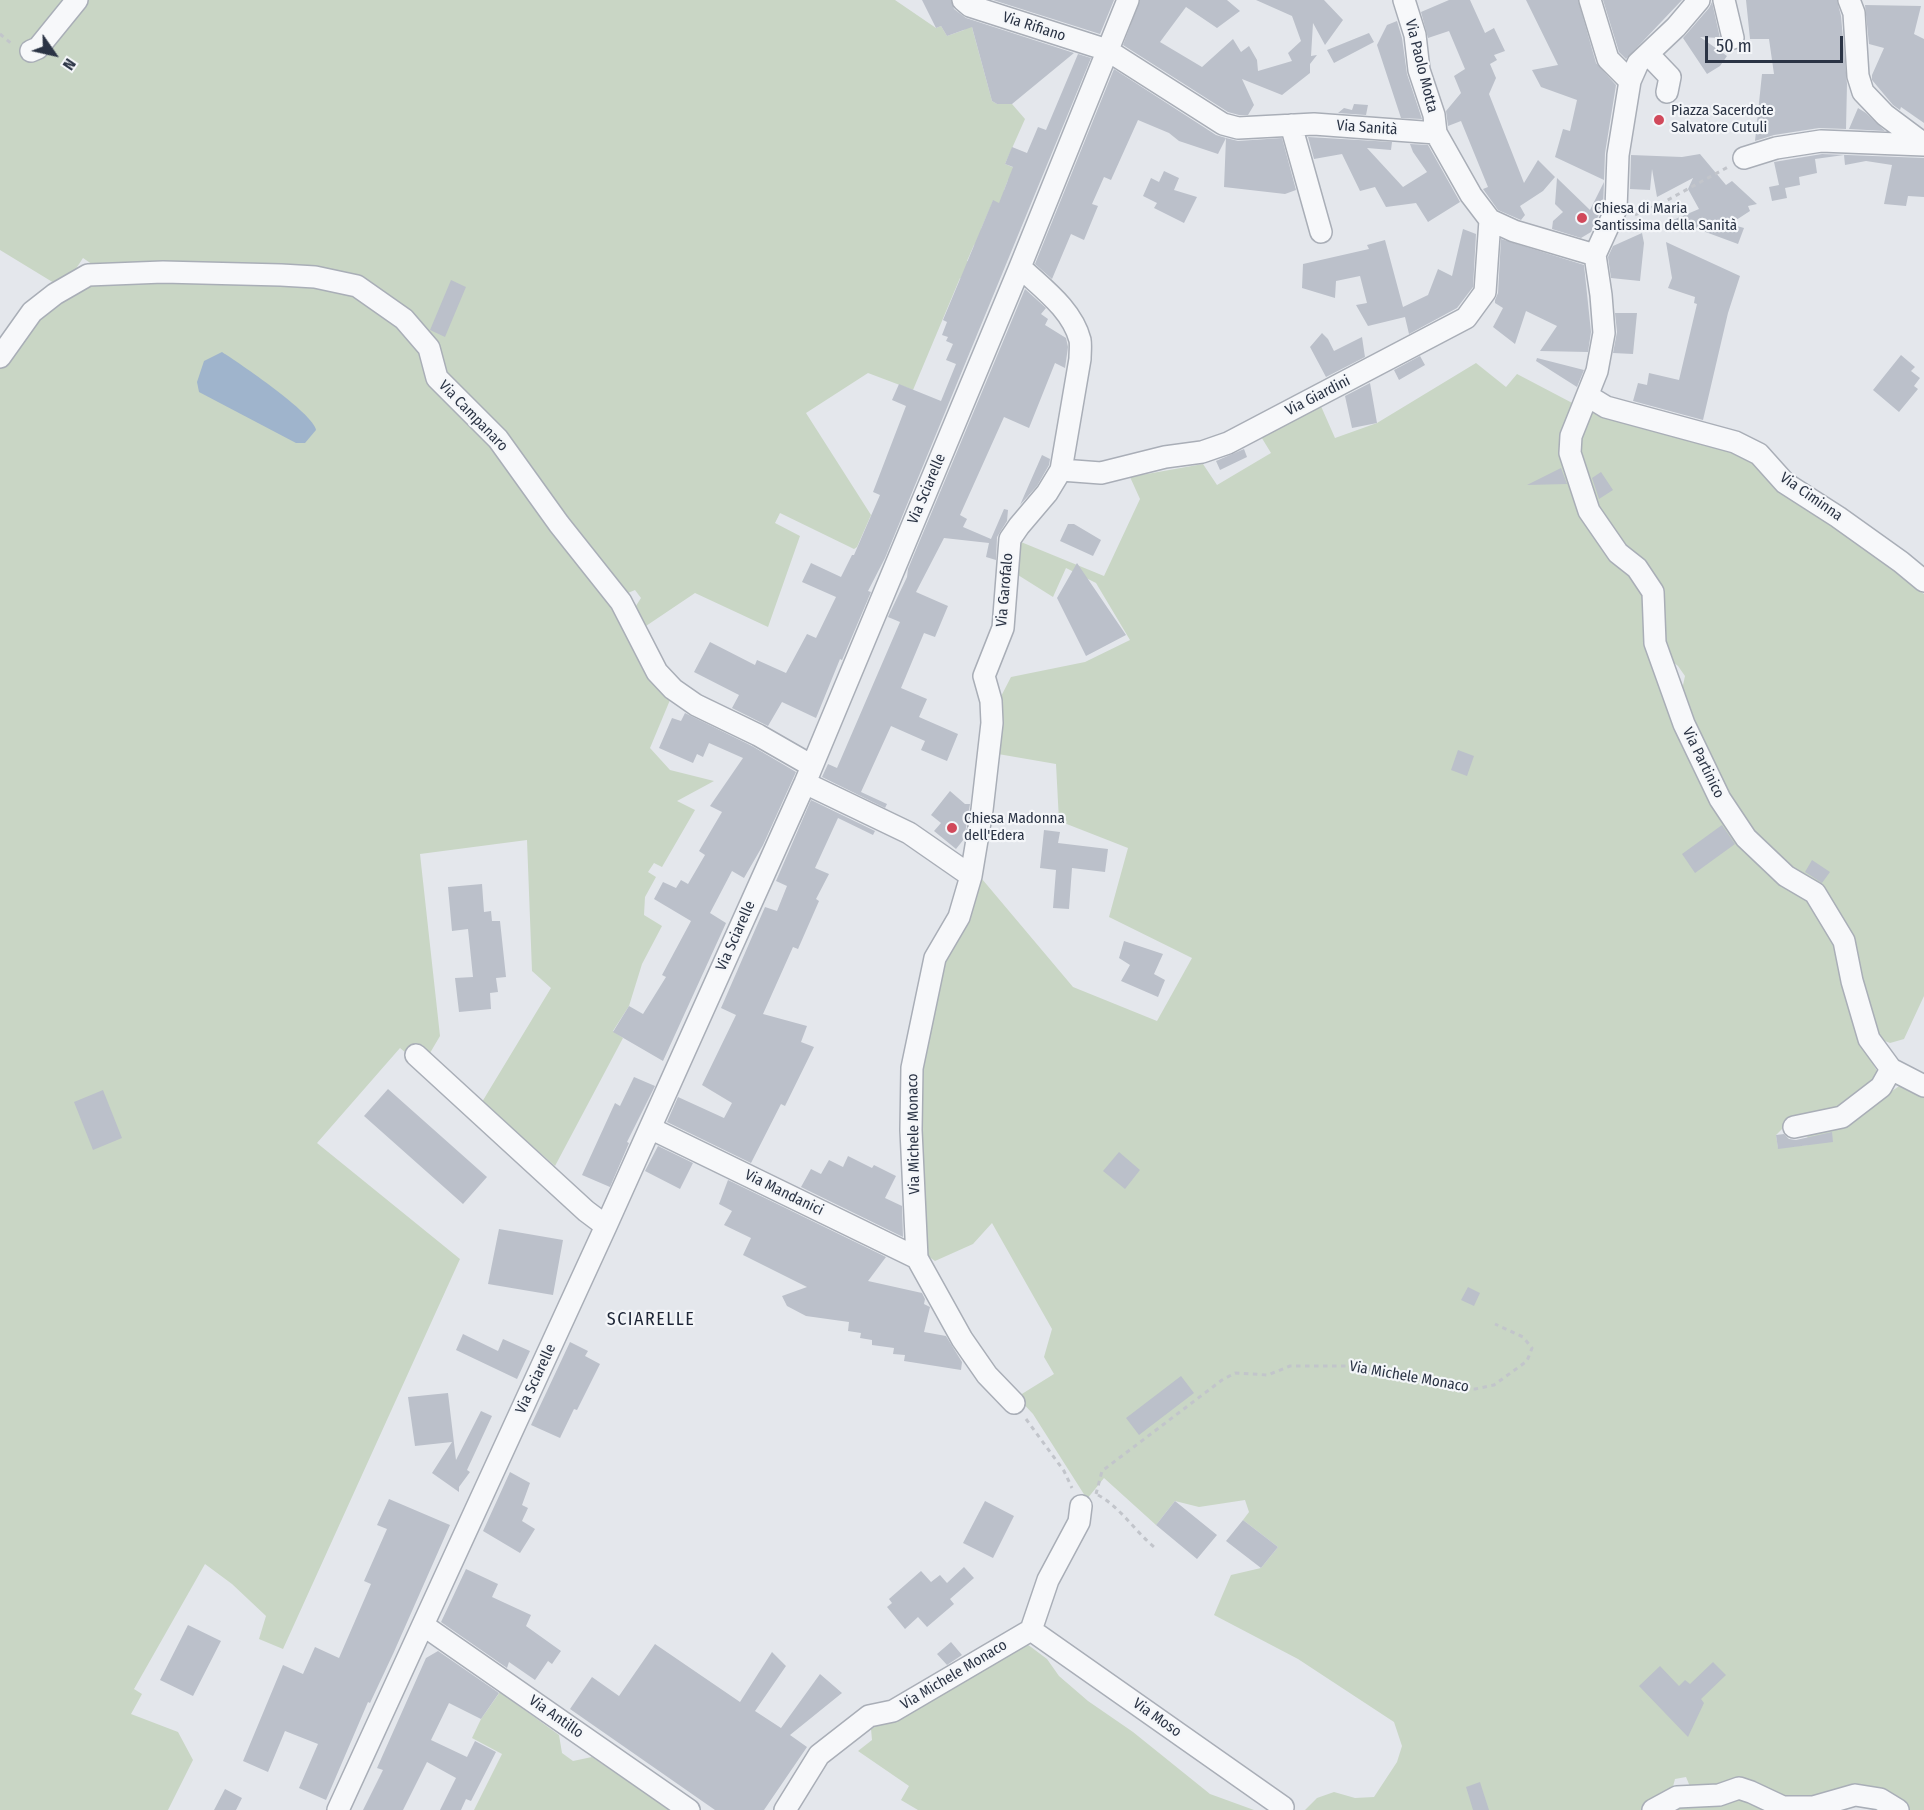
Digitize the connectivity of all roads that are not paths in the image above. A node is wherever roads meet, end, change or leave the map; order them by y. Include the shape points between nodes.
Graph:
1 (77, 0) edge
2 (963, 0) edge
3 (1128, 0) edge
4 (1404, 0) edge
5 (1590, 0) edge
6 (1699, 0) edge
7 (1724, 0) edge
8 (1849, 0) edge
9 (1733, 38) dead end
10 (1107, 50) junction
11 (31, 51) dead end
12 (1648, 54) junction
13 (1630, 81) junction
14 (1667, 92) dead end
15 (1291, 125) junction
16 (1436, 133) junction
17 (1924, 144) edge
18 (1744, 158) road end
19 (1490, 220) junction
20 (1322, 232) dead end
21 (1595, 255) junction
22 (1020, 267) junction
23 (0, 357) edge
24 (1588, 396) junction
25 (1061, 470) junction
26 (1924, 581) edge
27 (809, 775) junction
28 (971, 876) junction
29 (416, 1055) dead end
30 (1891, 1069) junction
31 (1924, 1086) edge
32 (1794, 1127) dead end
33 (650, 1128) junction
34 (606, 1226) junction
35 (917, 1258) junction
36 (1014, 1403) road end
37 (1089, 1500) road end
38 (423, 1625) junction
39 (1031, 1630) junction
40 (1283, 1807) dead end
41 (338, 1810) edge
42 (690, 1810) edge
43 (785, 1810) edge
44 (1653, 1810) edge
45 (1898, 1810) edge

1 - 11 street via 38,48
2 - 10 street, Via Rifiano via 970,6
3 - 10 street, Via Sciarelle
4 - 16 street, Via Paolo Motta
5 - 13 street via 1608,59
6 - 12 street
7 - 9 street
8 - 17 street via 1863,92 1885,115
10 - 15 street, Via Sanità via 1222,124 1238,128
10 - 22 street, Via Sciarelle
12 - 13 street via 1638,63
12 - 14 street via 1670,77
13 - 21 street via 1618,155 1616,209
15 - 16 street, Via Sanità
15 - 20 street
16 - 19 street
17 - 18 street via 1821,141
19 - 21 street
19 - 25 street, Via Giardini via 1485,292 1466,318 1228,443 1101,473
21 - 24 street, Via Partinico via 1604,333 1598,371
22 - 25 street, Via Garofalo via 1057,302 1080,341
22 - 27 street, Via Sciarelle
23 - 27 street, Via Campanaro via 32,312 88,275 281,275 357,286 404,319 429,348 436,378 498,439 621,602 657,672 696,705 758,735
24 - 26 street, Via Ciminna via 1606,407 1749,448 1785,483
24 - 30 street, Via Partinico via 1571,436 1570,453 1589,511 1618,553 1636,568 1653,592 1655,643 1684,724 1720,799 1746,838 1786,876 1815,893 1844,941 1869,1039
25 - 28 street, Via Garofalo via 1047,494 1010,539 1003,628 984,676 992,723
27 - 28 street via 909,833
27 - 33 street, Via Sciarelle
28 - 35 street, Via Michele Monaco via 959,917 935,958 912,1068
29 - 34 street
30 - 31 street, Via Partinico
30 - 32 street via 1881,1087 1842,1117
33 - 34 street, Via Sciarelle
33 - 35 street, Via Mandanici
34 - 38 street, Via Sciarelle
35 - 36 street, Via Michele Monaco via 974,1357
37 - 39 street via 1048,1580
38 - 41 street, Via Sciarelle
38 - 42 street, Via Antillo
39 - 40 street, Via Moso
39 - 43 street, Via Michele Monaco via 893,1711 869,1716 819,1755
44 - 45 street via 1677,1797 1719,1795 1739,1788 1784,1808 1813,1807 1855,1795 1880,1799

